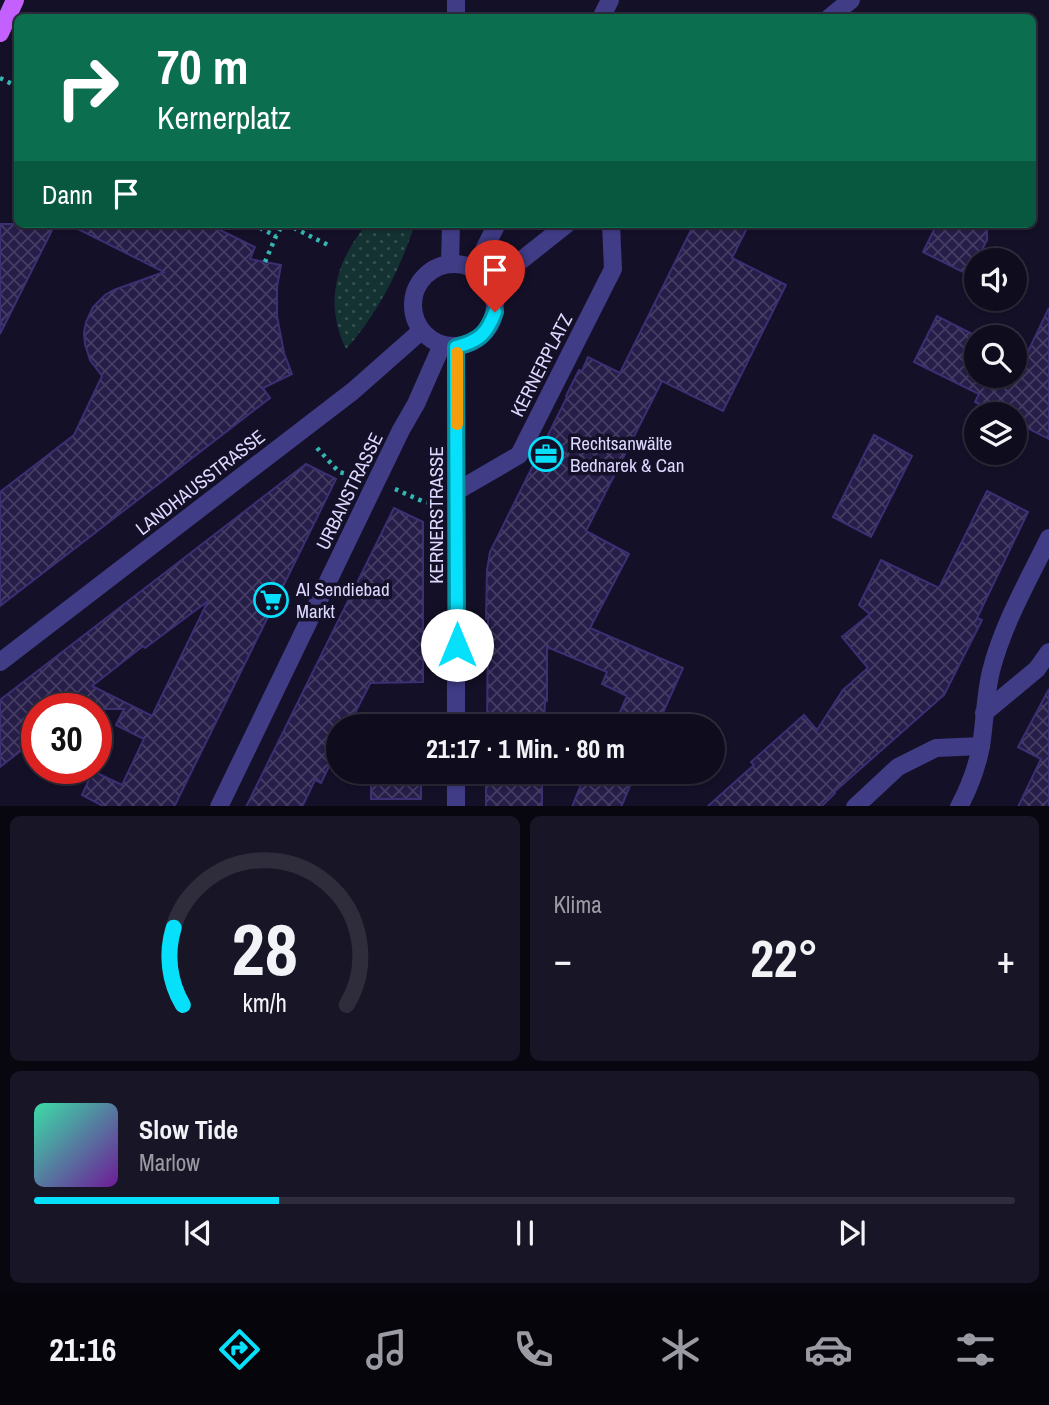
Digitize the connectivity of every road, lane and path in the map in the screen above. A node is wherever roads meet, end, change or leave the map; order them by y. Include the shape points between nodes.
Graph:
1 (15, 0) edge
2 (851, 0) edge
3 (834, 14) edge
4 (0, 33) edge
5 (260, 228) edge
6 (281, 228) edge
7 (292, 228) edge
8 (451, 228) edge
9 (495, 228) edge
10 (562, 228) edge
11 (611, 228) edge
12 (276, 236) junction
13 (328, 245) dead end
14 (265, 262) dead end
15 (450, 264) junction
16 (474, 269) junction
17 (490, 285) junction
18 (421, 331) junction
19 (449, 346) junction
20 (319, 450) dead end
21 (339, 471) dead end
22 (395, 489) dead end
23 (457, 491) junction
24 (422, 501) dead end
25 (1049, 538) edge
26 (1049, 652) edge
27 (0, 662) edge
28 (984, 713) junction
29 (456, 714) edge
30 (981, 747) junction
31 (456, 784) edge
32 (219, 806) edge
33 (456, 806) edge
34 (856, 806) edge
35 (960, 806) edge

1 - 4 main road
2 - 3 street
5 - 12 path
6 - 12 path
7 - 13 path
8 - 15 street
9 - 16 street
10 - 17 street
11 - 23 street, KERNERPLATZ via 612,269 519,455
12 - 14 path
15 - 16 street
15 - 18 street via 438,267 418,283 412,307
16 - 17 street
17 - 19 street via 495,312 490,325 470,344
18 - 19 street
18 - 27 street, LANDHAUSSTRASSE via 354,390
19 - 23 street, KERNERSTRASSE
19 - 32 street, URBANSTRASSE via 401,430
20 - 21 path
22 - 24 path
23 - 29 street, KERNERSTRASSE
25 - 28 street via 1006,625
26 - 28 street via 1037,669
28 - 30 street
30 - 34 street via 936,748 898,767
30 - 35 street
31 - 33 street

